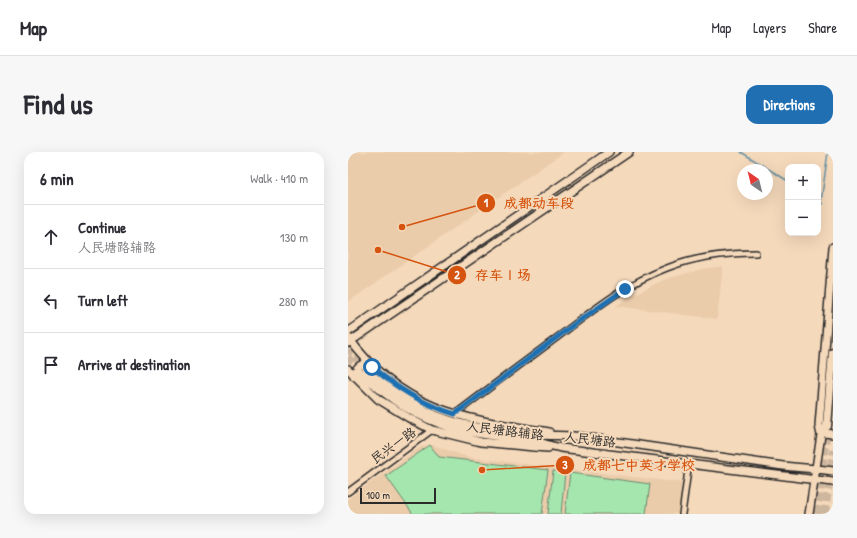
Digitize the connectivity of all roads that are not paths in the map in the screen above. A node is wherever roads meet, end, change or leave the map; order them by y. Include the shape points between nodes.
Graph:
1 (609, 152) edge
2 (630, 152) edge
3 (833, 247) edge
4 (756, 253) dead end
5 (348, 332) edge
6 (349, 340) edge
7 (833, 353) edge
8 (348, 369) edge
9 (363, 370) junction
10 (455, 414) junction
11 (823, 426) junction
12 (432, 430) junction
13 (833, 434) edge
14 (575, 436) junction
15 (561, 448) junction
16 (689, 463) junction
17 (816, 469) junction
18 (833, 471) edge
19 (814, 480) junction
20 (833, 482) edge
21 (348, 492) edge
22 (682, 514) edge
23 (809, 514) edge

1 - 5 main road
2 - 6 main road
3 - 11 main road
4 - 10 street via 727,253 696,258 638,281 576,323
6 - 9 main road, 人民塘路辅路
7 - 11 main road
8 - 9 main road, 人民塘路辅路
9 - 10 main road, 人民塘路辅路 via 391,382 408,395 439,410
9 - 12 main road, 人民塘路辅路 via 378,399
9 - 14 main road, 人民塘路 via 403,399 440,418 490,430
9 - 15 main road, 人民塘路 via 372,383 401,404 437,423 453,429 534,441
10 - 14 main road, 人民塘路辅路 via 481,422
11 - 13 main road via 824,433
11 - 17 main road
12 - 15 main road, 人民塘路辅路 via 481,442 534,448
12 - 21 street, 民兴一路
14 - 17 main road, 人民塘路 via 778,466
15 - 16 main road, 人民塘路
16 - 19 main road, 人民塘路
16 - 22 street
17 - 18 main road, 人民塘路
17 - 19 main road
19 - 20 main road, 人民塘路
19 - 23 main road

